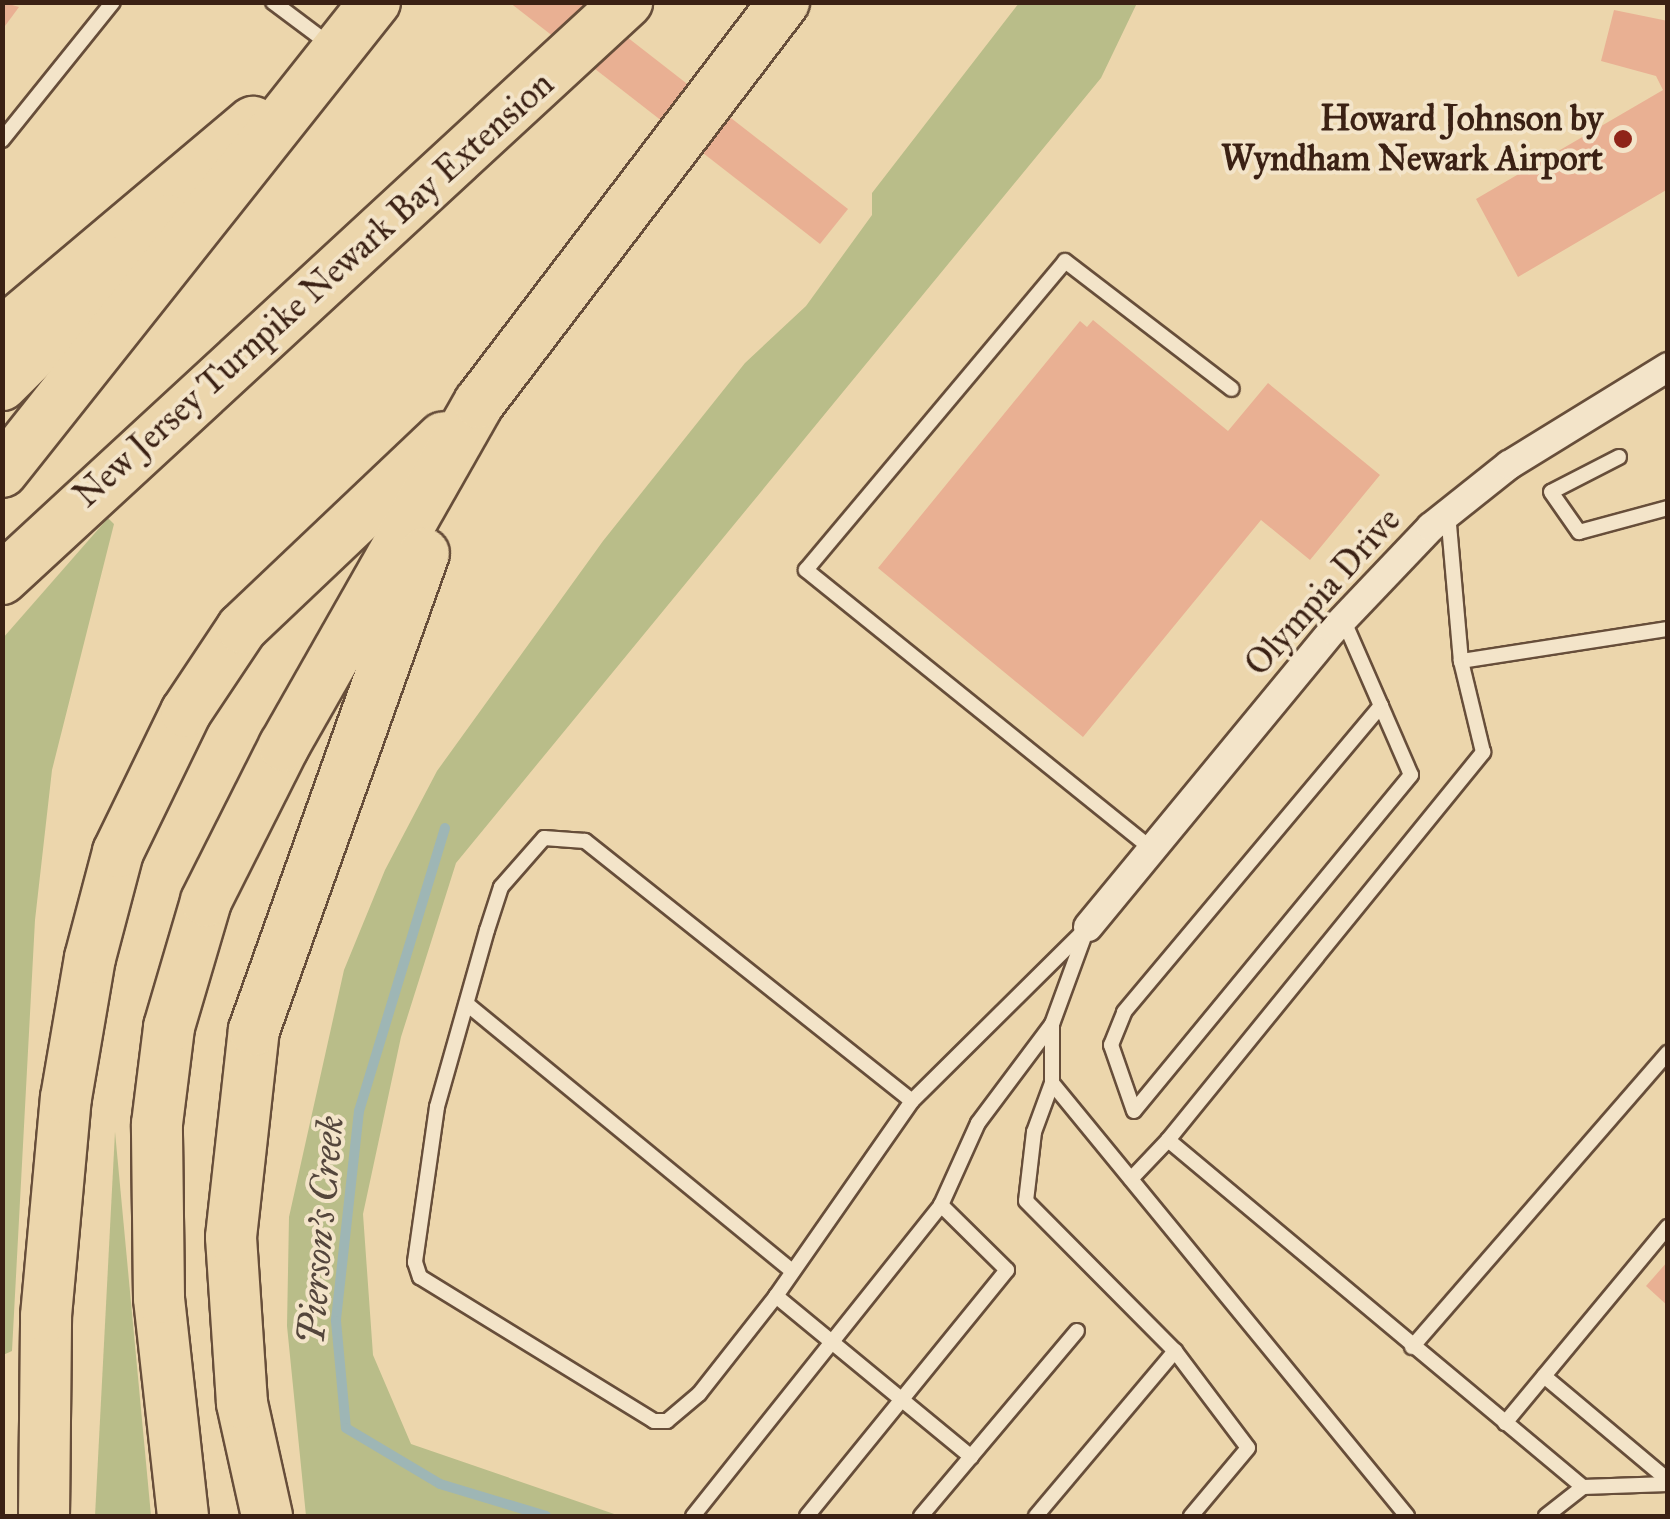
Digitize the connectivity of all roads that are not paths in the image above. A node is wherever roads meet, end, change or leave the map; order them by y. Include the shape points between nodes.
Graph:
1 (113, 2) edge
2 (273, 2) edge
3 (375, 2) edge
4 (627, 2) edge
5 (779, 11) edge
6 (338, 51) junction
7 (2, 140) edge
8 (3, 333) edge
9 (1668, 367) edge
10 (2, 386) edge
11 (1232, 389) dead end
12 (479, 403) junction
13 (1619, 458) dead end
14 (2, 472) edge
15 (1668, 508) edge
16 (1448, 512) junction
17 (2, 579) edge
18 (1343, 619) junction
19 (1668, 629) edge
20 (1461, 661) junction
21 (1380, 706) junction
22 (1153, 851) junction
23 (1088, 927) junction
24 (467, 1004) junction
25 (1052, 1024) junction
26 (1668, 1053) edge
27 (1052, 1082) junction
28 (912, 1101) junction
29 (1168, 1140) junction
30 (1130, 1179) junction
31 (941, 1205) junction
32 (1668, 1227) edge
33 (792, 1271) junction
34 (776, 1296) junction
35 (1077, 1331) dead end
36 (832, 1342) junction
37 (1412, 1347) junction
38 (1175, 1350) junction
39 (1544, 1376) junction
40 (902, 1399) junction
41 (1506, 1423) junction
42 (972, 1457) junction
43 (1668, 1482) edge
44 (1584, 1487) junction
45 (44, 1516) edge
46 (183, 1516) edge
47 (267, 1516) edge
48 (693, 1516) edge
49 (807, 1516) edge
50 (920, 1516) edge
51 (1036, 1516) edge
52 (1191, 1516) edge
53 (1407, 1516) edge
54 (1546, 1516) edge

1 - 7 lane
2 - 6 lane
3 - 6 highway
4 - 17 highway, New Jersey Turnpike Newark Bay Extension
5 - 12 highway
6 - 8 highway
6 - 10 highway
6 - 14 highway
9 - 16 street, Olympia Drive
11 - 22 lane via 1065,261 806,570
12 - 45 highway via 242,628 136,806 103,898 66,1098 46,1316
12 - 46 highway via 240,825 180,984 162,1076 156,1182 159,1298
12 - 47 highway via 254,1030 230,1237 242,1402
13 - 15 lane via 1552,492 1579,532
16 - 18 street, Olympia Drive
16 - 20 lane
18 - 21 lane
18 - 22 street, Olympia Drive
19 - 20 lane
20 - 29 lane via 1483,752
21 - 21 lane via 1124,1012 1111,1044 1134,1112 1411,775
22 - 23 street, Olympia Drive
23 - 25 lane
23 - 28 lane
24 - 28 lane via 501,888 535,843 575,836
24 - 33 lane
24 - 34 lane via 437,1107 415,1262 420,1277 654,1421 683,1411
25 - 27 lane
25 - 31 lane via 978,1123
26 - 37 lane
27 - 30 lane
27 - 38 lane via 1034,1132 1026,1201
28 - 33 lane
29 - 30 lane
29 - 37 lane
30 - 53 lane
31 - 36 lane
31 - 40 lane via 1007,1270
32 - 39 lane
33 - 34 lane
34 - 36 lane
35 - 42 lane
36 - 40 lane
36 - 48 lane
37 - 41 lane
38 - 51 lane
38 - 52 lane via 1248,1448
39 - 41 lane
39 - 43 lane
40 - 42 lane
40 - 49 lane
41 - 44 lane
42 - 50 lane
43 - 44 lane
44 - 54 lane

